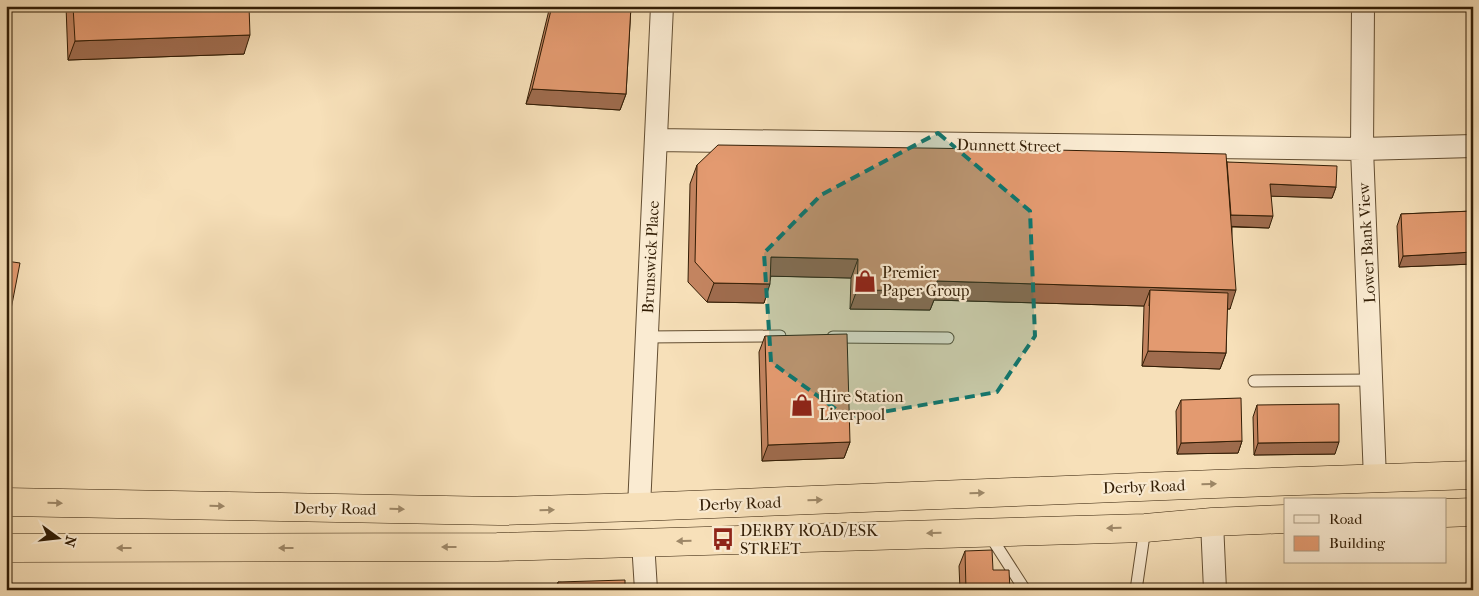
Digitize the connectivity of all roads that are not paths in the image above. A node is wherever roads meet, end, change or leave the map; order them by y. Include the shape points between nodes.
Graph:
1 (662, 6) edge
2 (1363, 6) edge
3 (656, 140) junction
4 (1473, 146) edge
5 (1362, 149) junction
6 (791, 336) edge
7 (646, 337) junction
8 (821, 337) edge
9 (948, 338) dead end
10 (1372, 380) junction
11 (1254, 382) dead end
12 (1473, 475) edge
13 (1375, 479) junction
14 (6, 502) edge
15 (639, 507) junction
16 (1473, 512) edge
17 (1446, 513) edge
18 (1284, 519) edge
19 (1212, 522) junction
20 (1145, 528) junction
21 (987, 531) junction
22 (643, 542) junction
23 (6, 548) edge
24 (646, 590) edge
25 (1024, 590) edge
26 (1136, 590) edge
27 (1215, 590) edge

1 - 3 street, Brunswick Place
2 - 5 street, Lower Bank View
3 - 5 street, Dunnett Street
3 - 7 street, Brunswick Place
4 - 5 street, Dunnett Street
5 - 10 street, Lower Bank View
6 - 7 lane
7 - 15 street, Brunswick Place
8 - 9 lane
10 - 11 lane
10 - 13 street, Lower Bank View
12 - 13 highway, Derby Road
15 -> 13 highway, Derby Road
14 -> 15 highway, Derby Road via 499,511
16 - 17 highway
18 - 19 highway
19 - 20 highway
19 - 27 street
20 -> 21 highway
20 - 26 lane
21 -> 22 highway
21 - 25 lane
22 -> 23 highway via 488,547
22 - 24 street

